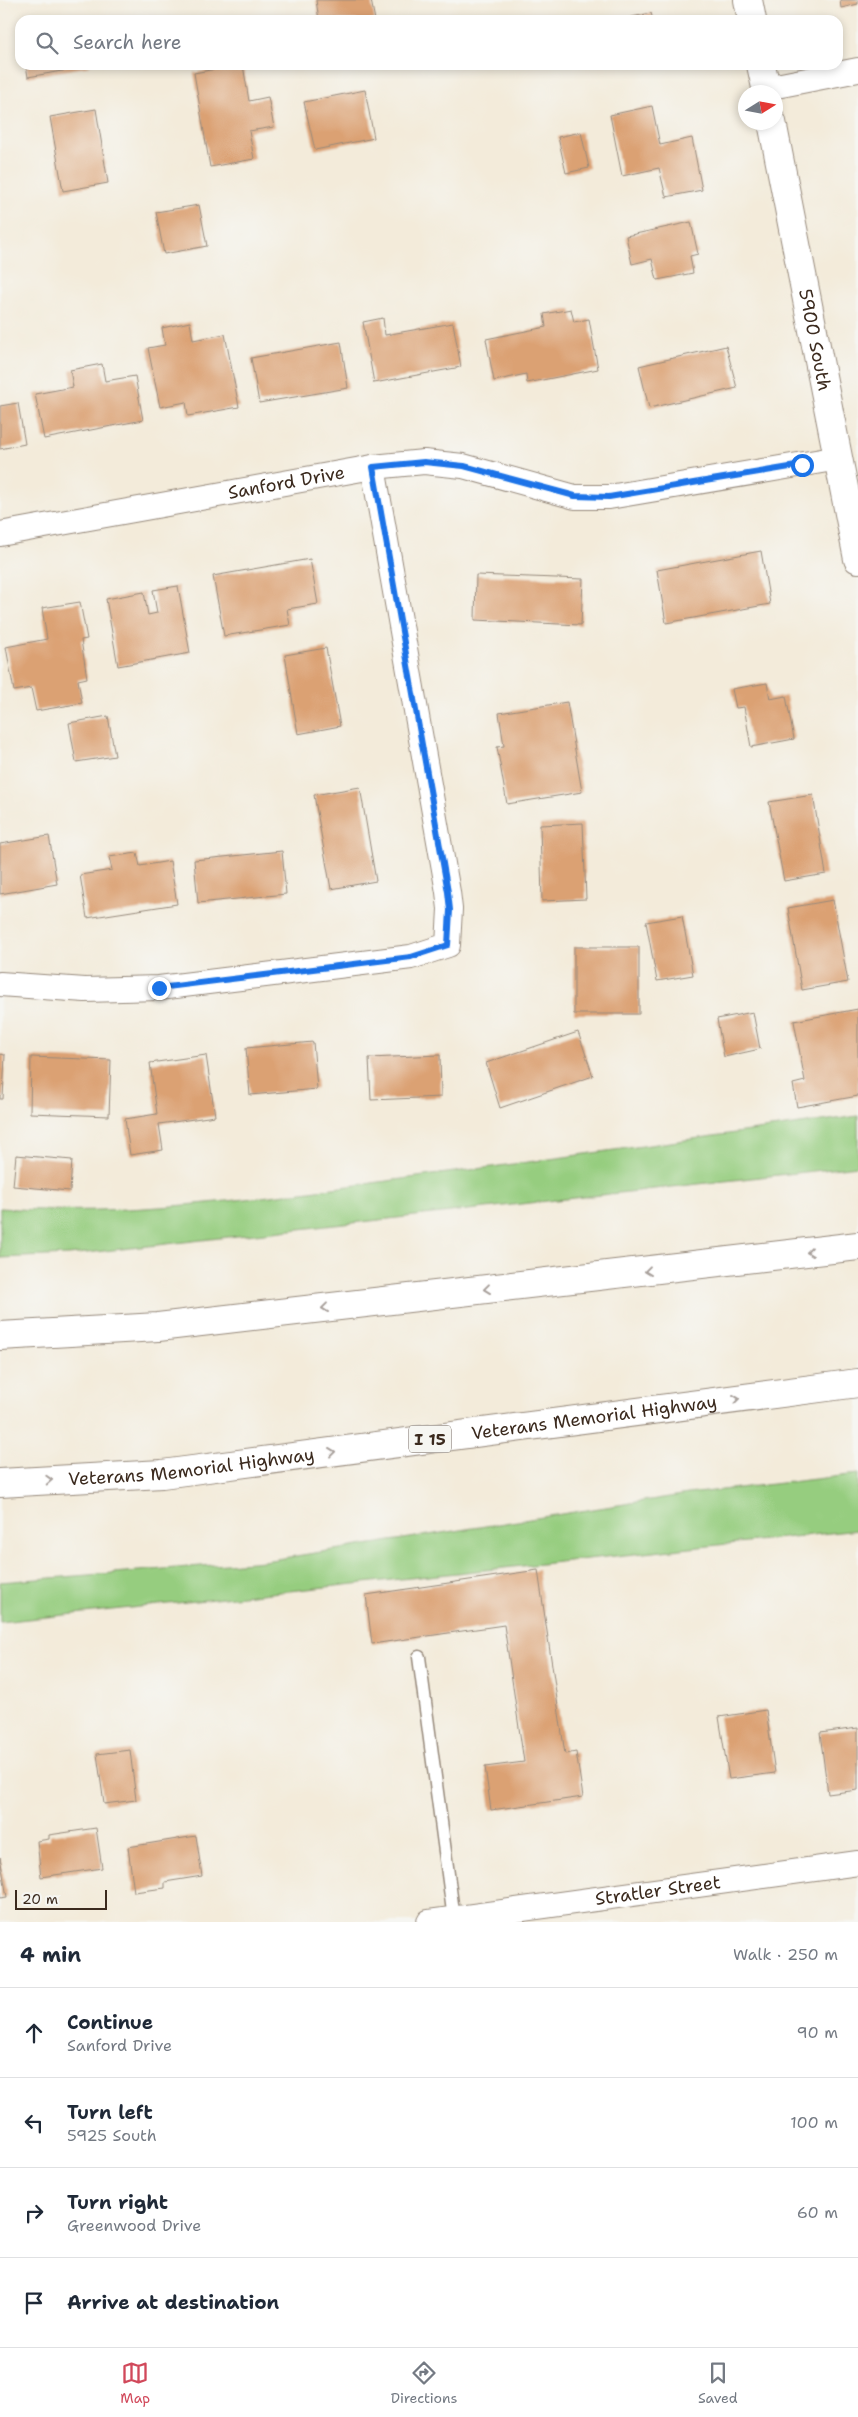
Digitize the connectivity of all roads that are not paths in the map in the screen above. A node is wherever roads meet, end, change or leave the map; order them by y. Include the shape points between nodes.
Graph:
1 (748, 0) edge
2 (751, 15) edge
3 (858, 70) edge
4 (764, 82) edge
5 (774, 130) edge
6 (839, 458) junction
7 (373, 467) junction
8 (853, 507) edge
9 (0, 534) edge
10 (858, 559) edge
11 (0, 984) edge
12 (858, 1246) edge
13 (0, 1336) edge
14 (858, 1383) edge
15 (0, 1482) edge
16 (419, 1657) dead end
17 (858, 1863) edge
18 (454, 1918) junction
19 (429, 1922) edge

1 - 2 main road
3 - 4 street
5 - 6 main road, 5900 South
6 - 7 street, Sanford Drive via 609,497 575,496 464,466 424,462
6 - 8 main road, 5900 South
7 - 9 street, Sanford Drive
7 - 11 street via 448,892 448,945 411,957 159,988 86,990
8 - 10 main road, 5900 South
12 -> 13 main road via 158,1327
15 -> 14 main road, Veterans Memorial Highway / I 15 via 162,1474
16 - 18 lane
17 - 18 street, Stratler Street
18 - 19 street, Stratler Street

